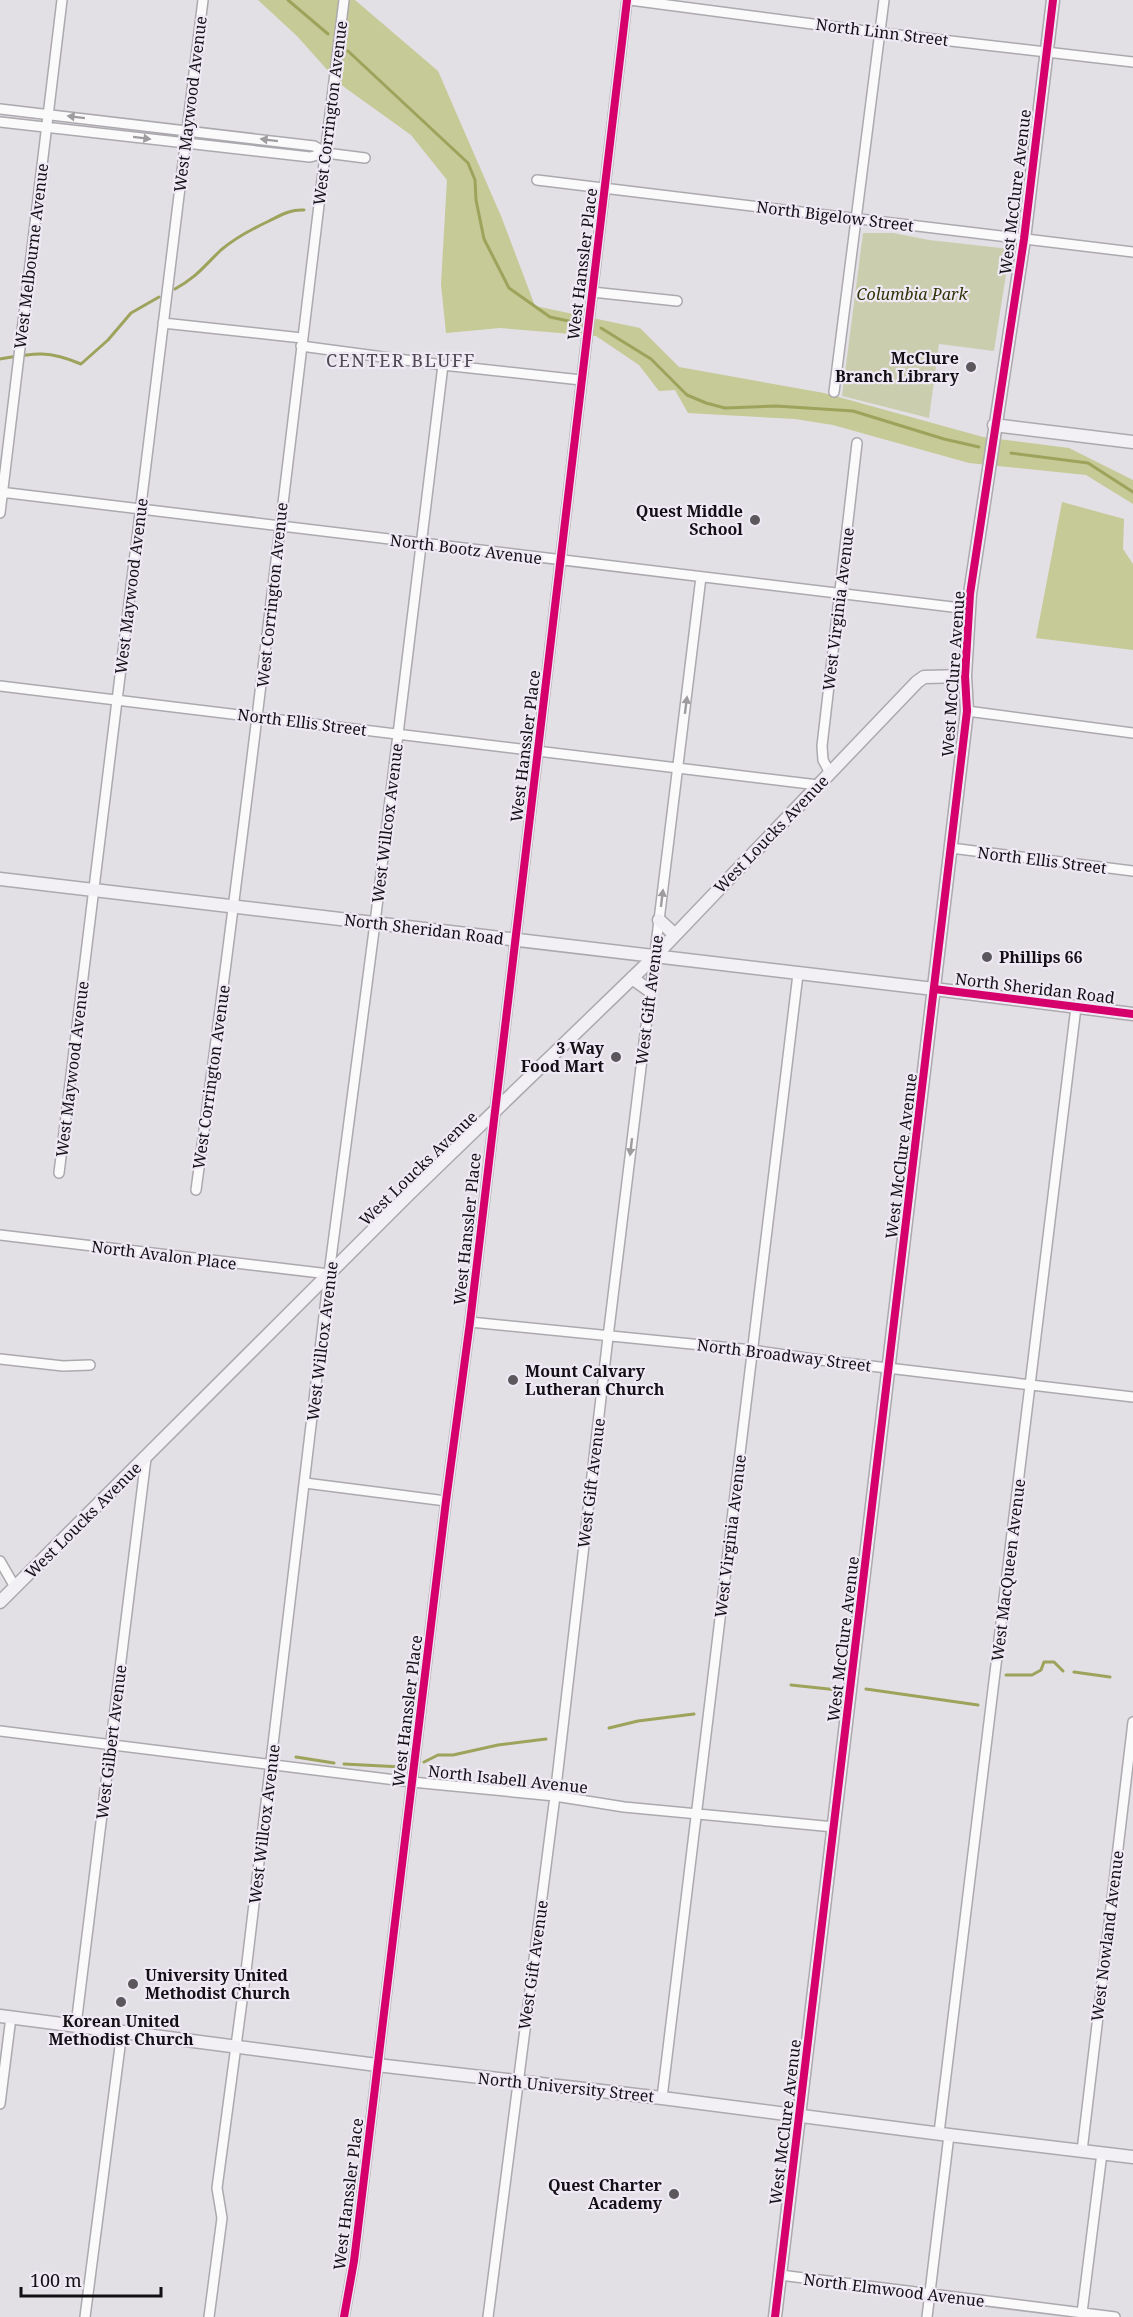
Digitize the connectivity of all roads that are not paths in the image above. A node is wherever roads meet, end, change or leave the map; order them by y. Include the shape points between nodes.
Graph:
1 (62, 0) edge
2 (203, 0) edge
3 (344, 0) edge
4 (629, 0) edge
5 (884, 0) edge
6 (1053, 0) edge
7 (881, 33) junction
8 (1046, 51) junction
9 (1133, 62) edge
10 (0, 109) edge
11 (48, 114) junction
12 (0, 122) edge
13 (46, 127) junction
14 (186, 130) junction
15 (185, 143) junction
16 (326, 153) junction
17 (365, 158) dead end
18 (537, 180) dead end
19 (605, 187) junction
20 (855, 219) junction
21 (1024, 239) junction
22 (1133, 252) edge
23 (592, 292) junction
24 (677, 301) dead end
25 (163, 323) junction
26 (301, 342) junction
27 (443, 365) junction
28 (581, 380) junction
29 (834, 392) dead end
30 (994, 425) junction
31 (1133, 442) edge
32 (858, 443) dead end
33 (1, 492) edge
34 (140, 509) junction
35 (0, 513) edge
36 (279, 527) junction
37 (421, 543) junction
38 (560, 561) junction
39 (701, 577) junction
40 (841, 593) junction
41 (969, 609) junction
42 (966, 676) junction
43 (0, 686) edge
44 (118, 700) junction
45 (967, 711) junction
46 (258, 717) junction
47 (398, 733) junction
48 (1133, 733) edge
49 (538, 751) junction
50 (679, 767) junction
51 (830, 773) junction
52 (818, 785) junction
53 (951, 848) junction
54 (1133, 871) edge
55 (0, 879) edge
56 (95, 890) junction
57 (235, 906) junction
58 (659, 920) junction
59 (375, 923) junction
60 (675, 935) junction
61 (515, 940) junction
62 (655, 956) junction
63 (798, 974) junction
64 (632, 978) junction
65 (934, 988) junction
66 (650, 992) junction
67 (1076, 1007) junction
68 (1133, 1014) edge
69 (493, 1114) junction
70 (59, 1173) dead end
71 (196, 1190) dead end
72 (0, 1235) edge
73 (329, 1274) junction
74 (470, 1322) junction
75 (608, 1336) junction
76 (753, 1350) junction
77 (0, 1359) edge
78 (90, 1365) dead end
79 (889, 1368) junction
80 (1031, 1384) junction
81 (1133, 1397) edge
82 (146, 1458) junction
83 (305, 1484) junction
84 (446, 1501) junction
85 (0, 1561) edge
86 (15, 1587) junction
87 (0, 1602) edge
88 (1133, 1722) edge
89 (0, 1731) edge
90 (111, 1745) junction
91 (272, 1765) junction
92 (412, 1782) junction
93 (555, 1796) junction
94 (697, 1814) junction
95 (834, 1827) junction
96 (6, 2017) edge
97 (76, 2025) junction
98 (123, 2031) junction
99 (235, 2047) junction
100 (377, 2065) junction
101 (517, 2083) junction
102 (662, 2098) junction
103 (0, 2104) edge
104 (800, 2116) junction
105 (944, 2134) junction
106 (1082, 2151) junction
107 (1102, 2153) junction
108 (1133, 2157) edge
109 (780, 2275) junction
110 (930, 2295) junction
111 (1082, 2313) junction
112 (85, 2317) edge
113 (209, 2317) edge
114 (344, 2317) edge
115 (488, 2317) edge
116 (775, 2317) edge
117 (927, 2317) edge
118 (1115, 2317) edge

1 - 11 street, West Melbourne Avenue
2 - 14 street, West Maywood Avenue
3 - 16 street, West Corrington Avenue
4 - 7 street, North Linn Street
4 - 19 street, West Hanssler Place
5 - 7 street
6 - 8 street, West McClure Avenue
7 - 8 street, North Linn Street
7 - 20 street
8 - 9 street, North Linn Street
8 - 21 street, West McClure Avenue
10 - 11 street
11 - 13 street, West Melbourne Avenue
14 -> 11 street
12 - 13 street
13 -> 15 street
13 - 33 street, West Melbourne Avenue
14 - 15 street, West Maywood Avenue
16 -> 14 street via 314,146
15 - 16 street via 310,157
15 - 25 street, West Maywood Avenue
16 - 17 street
16 - 26 street, West Corrington Avenue
18 - 19 street, North Bigelow Street
19 - 20 street, North Bigelow Street
19 - 23 street, West Hanssler Place
20 - 21 street, North Bigelow Street
20 - 29 street
21 - 22 street, North Bigelow Street
21 - 30 street, West McClure Avenue
23 - 24 street
23 - 28 street, West Hanssler Place
25 - 26 street
25 - 34 street, West Maywood Avenue
26 - 27 street
26 - 36 street, West Corrington Avenue
27 - 28 street
27 - 37 street, West Willcox Avenue
28 - 38 street, West Hanssler Place
30 - 31 street
30 - 41 street, West McClure Avenue
32 - 40 street, West Virginia Avenue
33 - 34 street, North Bootz Avenue
33 - 35 street, West Melbourne Avenue
34 - 36 street, North Bootz Avenue
34 - 44 street, West Maywood Avenue
36 - 37 street, North Bootz Avenue
36 - 46 street, West Corrington Avenue
37 - 38 street, North Bootz Avenue
37 - 47 street, West Willcox Avenue
38 - 39 street, North Bootz Avenue
38 - 49 street, West Hanssler Place
39 - 40 street, North Bootz Avenue
50 -> 39 street, West Gift Avenue
40 - 41 street, North Bootz Avenue
40 - 51 street, West Virginia Avenue via 822,746 823,760
41 - 42 street, West McClure Avenue
42 - 45 street, West McClure Avenue
42 - 51 street, West Loucks Avenue via 924,677
43 - 44 street, North Ellis Street
44 - 46 street, North Ellis Street
44 - 56 street, West Maywood Avenue
45 - 48 street
45 - 53 street, West McClure Avenue
46 - 47 street, North Ellis Street
46 - 57 street, West Corrington Avenue
47 - 49 street, North Ellis Street
47 - 59 street, West Willcox Avenue
49 - 50 street, North Ellis Street
49 - 61 street, West Hanssler Place
50 - 52 street, North Ellis Street
58 -> 50 street, West Gift Avenue
51 - 52 street, West Loucks Avenue
52 - 60 street, West Loucks Avenue
53 - 54 street, North Ellis Street
53 - 65 street, West McClure Avenue
55 - 56 street, North Sheridan Road
56 - 57 street, North Sheridan Road
56 - 70 street, West Maywood Avenue
57 - 59 street, North Sheridan Road
57 - 71 street, West Corrington Avenue
58 - 60 street
58 - 62 street, West Gift Avenue
59 - 61 street, North Sheridan Road
59 - 73 street, West Willcox Avenue
60 - 62 street, West Loucks Avenue
61 - 62 street, North Sheridan Road
61 - 69 street, West Hanssler Place
62 - 63 street, North Sheridan Road
62 - 64 street, West Loucks Avenue
62 - 66 street, West Gift Avenue
63 - 65 street, North Sheridan Road
63 - 76 street, West Virginia Avenue
64 - 66 street
64 - 69 street, West Loucks Avenue
65 - 67 street, North Sheridan Road
65 - 79 street, West McClure Avenue
66 -> 75 street, West Gift Avenue
67 - 68 street, North Sheridan Road
67 - 80 street, West MacQueen Avenue
69 - 73 street, West Loucks Avenue
69 - 74 street, West Hanssler Place
72 - 73 street, North Avalon Place
73 - 82 street, West Loucks Avenue
73 - 83 street, West Willcox Avenue
74 - 75 street, North Broadway Street
74 - 84 street, West Hanssler Place
75 - 76 street, North Broadway Street
75 - 93 street, West Gift Avenue
76 - 79 street, North Broadway Street
76 - 94 street, West Virginia Avenue
77 - 78 street
79 - 80 street, North Broadway Street
79 - 95 street, West McClure Avenue
80 - 81 street, North Broadway Street
80 - 105 street, West MacQueen Avenue
82 - 86 street, West Loucks Avenue
82 - 90 street, West Gilbert Avenue
83 - 84 street
83 - 91 street, West Willcox Avenue
84 - 92 street, West Hanssler Place
85 - 86 street
86 - 87 street, West Loucks Avenue
88 - 106 street, West Nowland Avenue
89 - 90 street, North Isabell Avenue
90 - 91 street, North Isabell Avenue
90 - 97 street, West Gilbert Avenue
91 - 92 street, North Isabell Avenue
91 - 99 street, West Willcox Avenue
92 - 93 street, North Isabell Avenue
92 - 100 street, West Hanssler Place
93 - 94 street, North Isabell Avenue
93 - 101 street, West Gift Avenue
94 - 95 street, North Isabell Avenue
94 - 102 street, West Virginia Avenue
95 - 104 street, West McClure Avenue
96 - 97 street, North University Street
96 - 103 street
97 - 98 street, North University Street
98 - 99 street, North University Street
98 - 112 street
99 - 100 street, North University Street
99 - 113 street, West Willcox Avenue via 217,2188 222,2218
100 - 101 street, North University Street
100 - 114 street, West Hanssler Place
101 - 102 street, North University Street
101 - 115 street, West Gift Avenue
102 - 104 street, North University Street
104 - 105 street, North University Street
104 - 109 street, West McClure Avenue
105 - 106 street, North University Street
105 - 110 street, West MacQueen Avenue
106 - 107 street, North University Street
107 - 108 street, North University Street
107 - 111 street
109 - 110 street, North Elmwood Avenue
109 - 116 street, West McClure Avenue
110 - 111 street, North Elmwood Avenue
110 - 117 street, West MacQueen Avenue
111 - 118 street, North Elmwood Avenue

